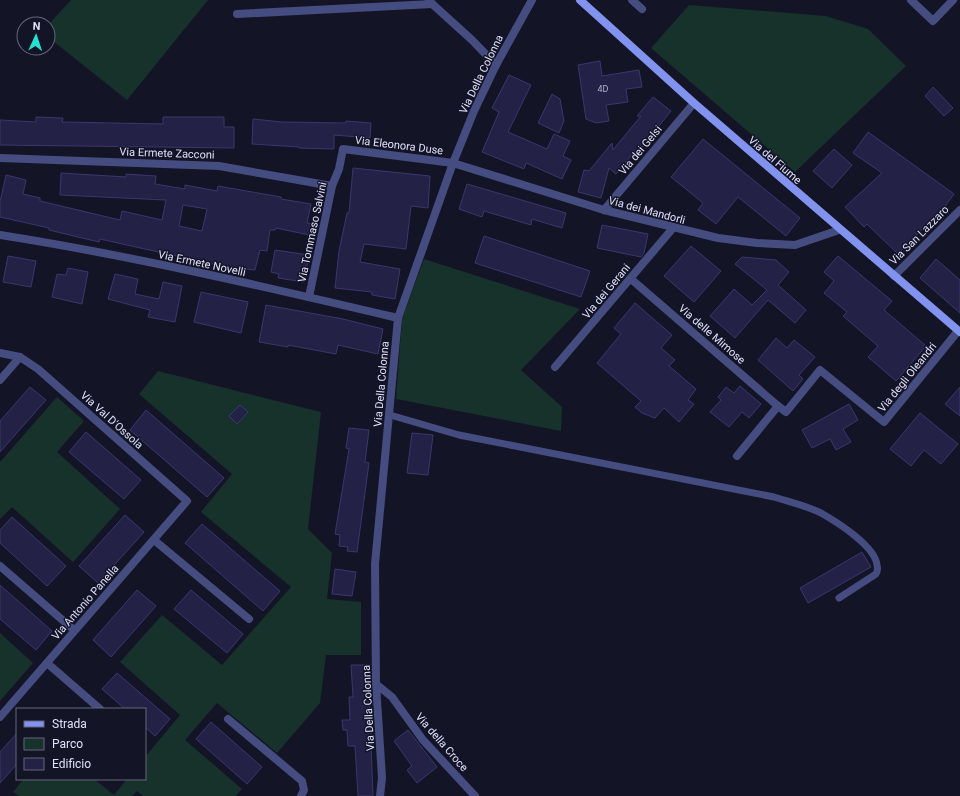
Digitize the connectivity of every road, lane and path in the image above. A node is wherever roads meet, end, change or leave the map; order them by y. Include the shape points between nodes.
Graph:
1 (532, 0) edge
2 (580, 0) edge
3 (632, 0) edge
4 (911, 0) edge
5 (953, 0) edge
6 (960, 1) edge
7 (430, 2) edge
8 (642, 9) dead end
9 (236, 14) dead end
10 (496, 65) junction
11 (694, 103) junction
12 (343, 149) joint
13 (0, 158) edge
14 (453, 163) junction
15 (332, 186) junction
16 (604, 210) junction
17 (960, 210) edge
18 (673, 228) junction
19 (839, 230) junction
20 (0, 235) edge
21 (894, 276) junction
22 (631, 279) junction
23 (309, 297) junction
24 (398, 318) junction
25 (959, 332) edge
26 (0, 353) edge
27 (20, 357) junction
28 (555, 368) dead end
29 (0, 380) edge
30 (778, 406) junction
31 (390, 415) junction
32 (737, 456) dead end
33 (187, 501) joint
34 (154, 540) junction
35 (0, 566) edge
36 (838, 598) dead end
37 (249, 619) dead end
38 (74, 630) junction
39 (47, 663) junction
40 (376, 684) junction
41 (99, 708) edge
42 (0, 717) edge
43 (228, 719) dead end
44 (381, 794) edge
45 (301, 796) edge
46 (475, 796) edge

1 - 10 street, Via Della Colonna
2 - 11 street, Via del Fiume
3 - 8 street
4 - 5 street via 932,21
5 - 6 lane
7 - 9 street
7 - 10 street
10 - 14 street, Via Della Colonna
11 - 16 street, Via dei Gelsi
11 - 19 street, Via del Fiume
12 - 14 street, Via Eleonora Duse
12 - 15 street, Via Tommaso Salvini
13 - 15 street, Via Ermete Zacconi via 219,166
14 - 16 street, Via dei Mandorli
14 - 24 street, Via Della Colonna
15 - 23 street, Via Tommaso Salvini
16 - 18 street, Via dei Mandorli
17 - 21 street, Via San Lazzaro
18 - 19 street, Via dei Mandorli via 756,244 795,245
18 - 22 street, Via dei Gerani
19 - 21 street, Via del Fiume
20 - 23 street, Via Ermete Novelli via 65,246
21 - 25 street, Via del Fiume
22 - 28 street, Via dei Gerani
22 - 30 street, Via delle Mimose
23 - 24 street, Via Ermete Novelli
24 - 31 street, Via Della Colonna
25 - 30 street, Via degli Oleandri via 884,422 820,370 786,412
26 - 27 street
27 - 29 street
27 - 33 street, Via Val D'Ossola via 38,369
30 - 32 street
31 - 36 lane via 459,435 774,496 820,513 863,543 877,565 876,574
31 - 40 street, Via Della Colonna via 375,564
33 - 34 street, Via Antonio Panella
34 - 37 street
34 - 38 street, Via Antonio Panella
35 - 38 street
38 - 39 street, Via Antonio Panella
39 - 41 street
39 - 42 street, Via Antonio Panella
40 - 44 street, Via Della Colonna
40 - 46 street, Via della Croce via 392,697 423,740
43 - 45 street via 302,781 304,790

